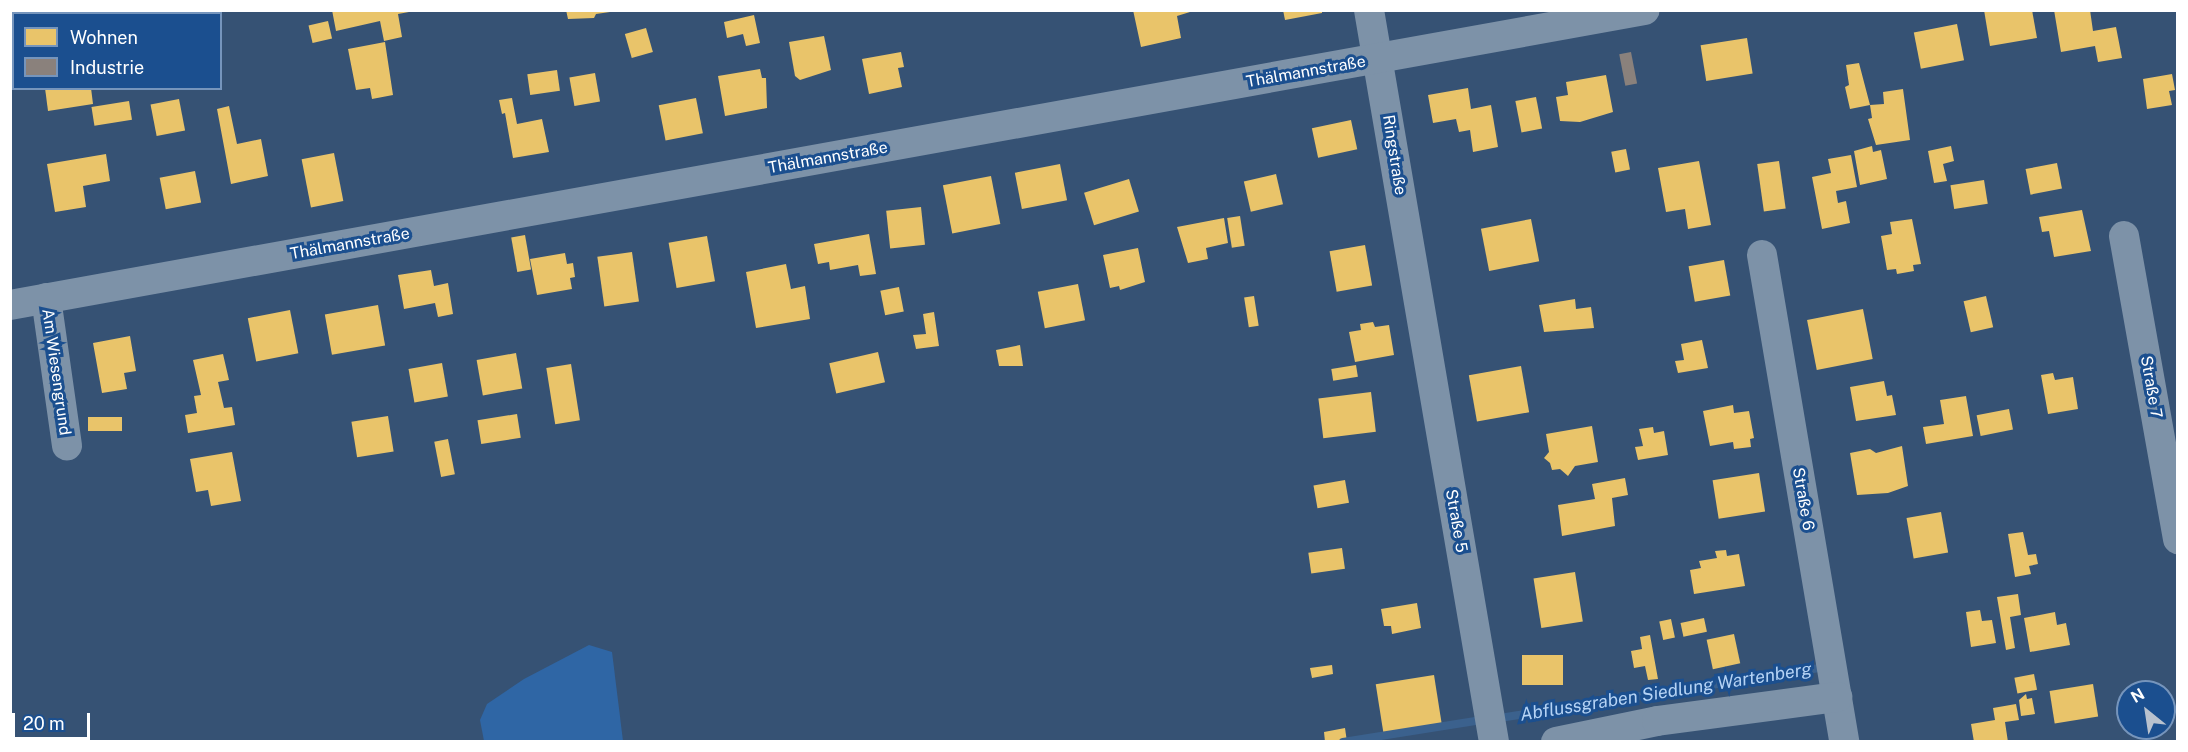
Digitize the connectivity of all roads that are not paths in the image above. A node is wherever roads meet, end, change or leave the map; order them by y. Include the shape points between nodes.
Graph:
1 (1369, 10) edge
2 (1645, 10) edge
3 (1378, 59) junction
4 (2124, 236) dead end
5 (1762, 255) dead end
6 (46, 298) junction
7 (1418, 300) joint
8 (10, 305) edge
9 (67, 446) dead end
10 (2178, 539) edge
11 (1836, 697) junction
12 (1494, 741) edge
13 (1556, 741) edge
14 (1844, 741) edge

1 - 3 street, Ringstraße
2 - 3 street, Thälmannstraße
3 - 6 street, Thälmannstraße
3 - 7 street, Ringstraße
4 - 10 street, Straße 7
5 - 11 street, Straße 6
6 - 8 street, Thälmannstraße
6 - 9 street, Am Wiesengrund
7 - 12 street, Straße 5
11 - 13 street via 1762,704
11 - 14 street, Straße 6

